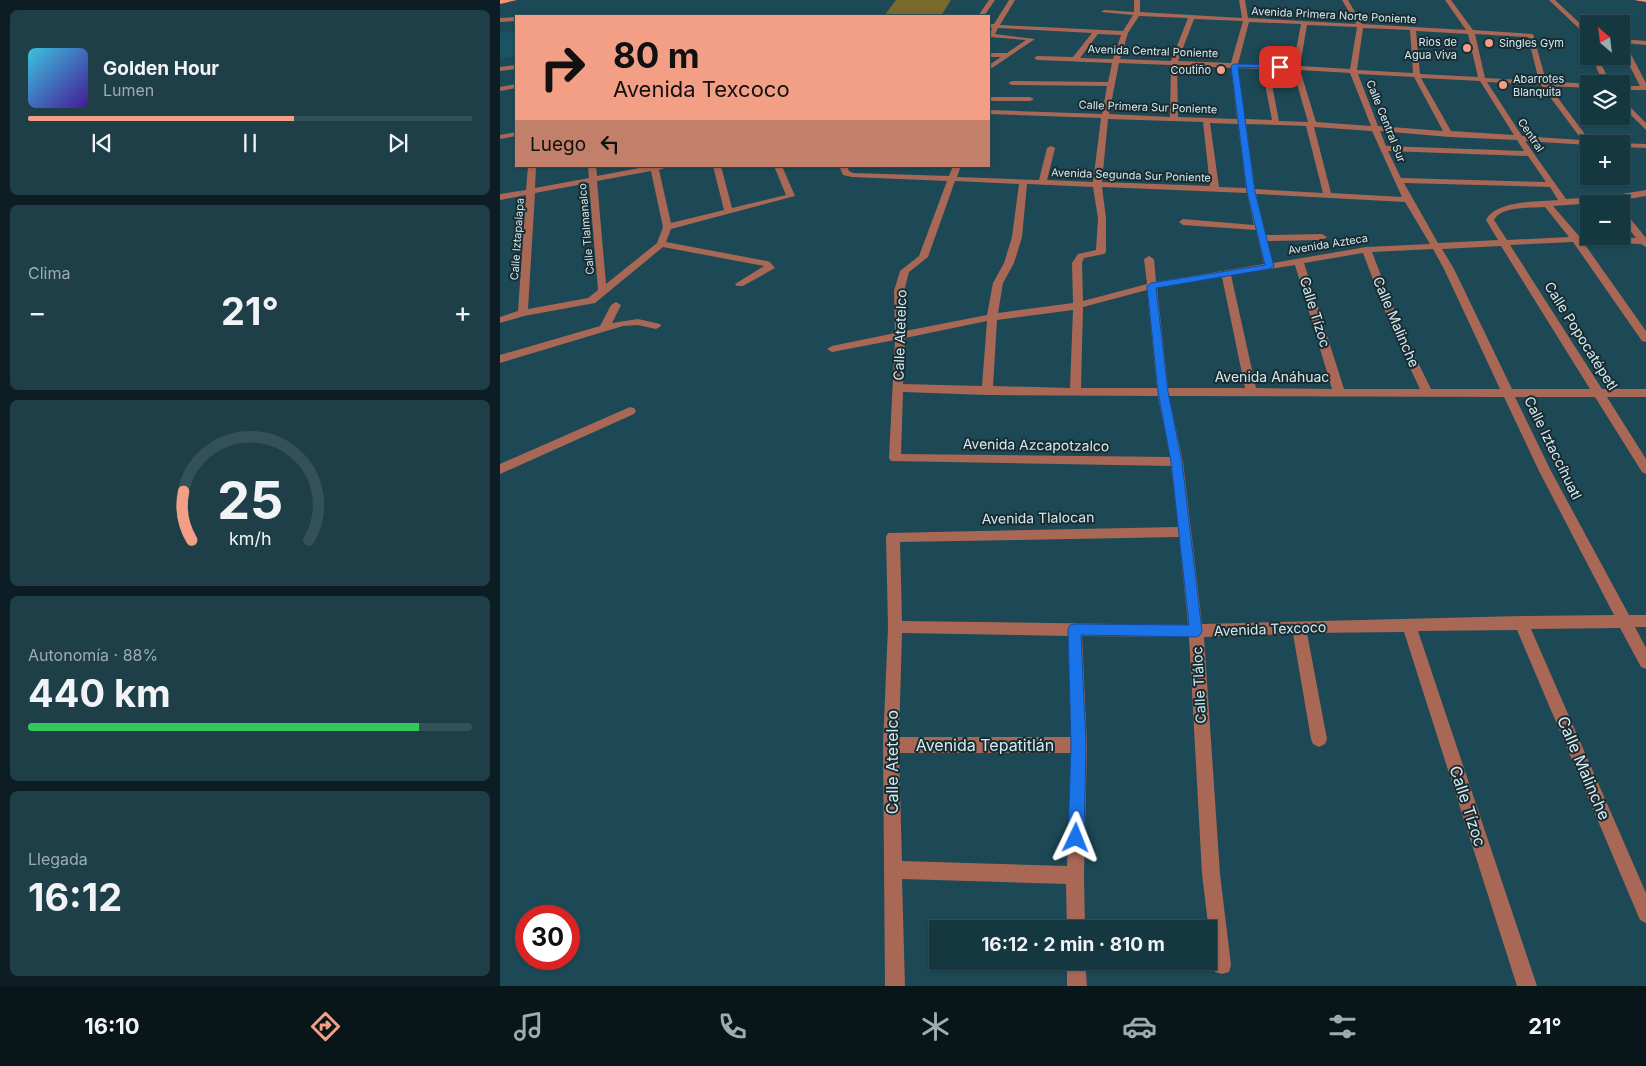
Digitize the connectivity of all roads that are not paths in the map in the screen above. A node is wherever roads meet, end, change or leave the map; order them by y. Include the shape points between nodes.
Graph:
1 (514, 0) edge
2 (992, 0) edge
3 (1012, 0) edge
4 (1137, 0) edge
5 (1242, 0) edge
6 (1345, 0) edge
7 (1448, 0) edge
8 (1552, 0) edge
9 (1637, 0) edge
10 (1646, 0) edge
11 (500, 2) edge
12 (1104, 12) dead end
13 (1137, 14) junction
14 (982, 15) edge
15 (1192, 17) junction
16 (515, 19) edge
17 (500, 20) edge
18 (1246, 20) junction
19 (1304, 23) junction
20 (990, 26) edge
21 (1360, 26) junction
22 (997, 27) junction
23 (1580, 27) edge
24 (1412, 29) junction
25 (1096, 32) junction
26 (1471, 32) junction
27 (1125, 33) junction
28 (990, 35) edge
29 (1630, 42) edge
30 (1646, 42) edge
31 (990, 55) edge
32 (1007, 55) junction
33 (1037, 58) dead end
34 (1076, 58) junction
35 (1630, 59) edge
36 (1116, 60) junction
37 (1174, 62) junction
38 (1234, 66) junction
39 (515, 67) edge
40 (990, 67) edge
41 (1265, 67) junction
42 (1296, 68) junction
43 (500, 69) edge
44 (1353, 71) junction
45 (1417, 76) junction
46 (1482, 79) junction
47 (1543, 83) junction
48 (1012, 84) dead end
49 (1580, 85) edge
50 (515, 86) edge
51 (1110, 87) junction
52 (1630, 88) edge
53 (1645, 88) edge
54 (500, 89) edge
55 (990, 98) edge
56 (1030, 99) dead end
57 (1630, 110) edge
58 (990, 112) edge
59 (1105, 116) junction
60 (1174, 118) junction
61 (1206, 120) junction
62 (1243, 122) junction
63 (1276, 124) junction
64 (1311, 124) junction
65 (1646, 128) edge
66 (1376, 129) junction
67 (515, 134) edge
68 (1449, 135) junction
69 (1582, 135) edge
70 (500, 137) edge
71 (1519, 138) junction
72 (1580, 142) edge
73 (1630, 145) edge
74 (1646, 146) edge
75 (1051, 148) dead end
76 (1383, 148) junction
77 (1530, 154) junction
78 (532, 167) edge
79 (592, 167) edge
80 (654, 167) edge
81 (718, 167) edge
82 (778, 167) edge
83 (844, 167) edge
84 (957, 167) edge
85 (953, 178) junction
86 (593, 180) junction
87 (1398, 180) junction
88 (1023, 183) junction
89 (1042, 183) junction
90 (1097, 185) junction
91 (1553, 185) junction
92 (1215, 189) junction
93 (531, 191) junction
94 (1251, 192) junction
95 (1646, 194) edge
96 (1328, 196) junction
97 (500, 197) edge
98 (1630, 197) edge
99 (1408, 200) junction
100 (1564, 202) junction
101 (1580, 202) edge
102 (1548, 205) junction
103 (729, 212) junction
104 (1183, 222) dead end
105 (1630, 224) edge
106 (667, 227) junction
107 (1262, 233) junction
108 (1322, 237) dead end
109 (1576, 239) junction
110 (1645, 242) edge
111 (1506, 243) junction
112 (661, 244) junction
113 (1435, 246) junction
114 (1366, 250) junction
115 (1149, 259) dead end
116 (1299, 261) junction
117 (1269, 267) junction
118 (1226, 273) junction
119 (740, 284) dead end
120 (1151, 286) junction
121 (602, 289) junction
122 (616, 306) dead end
123 (1077, 306) junction
124 (523, 313) junction
125 (992, 317) junction
126 (500, 320) edge
127 (656, 326) dead end
128 (604, 328) junction
129 (900, 334) junction
130 (1646, 339) edge
131 (832, 349) dead end
132 (500, 359) edge
133 (898, 388) junction
134 (987, 391) junction
135 (1075, 392) junction
136 (1163, 392) junction
137 (1251, 392) junction
138 (1339, 392) junction
139 (1428, 393) junction
140 (1509, 393) junction
141 (1597, 393) junction
142 (1646, 393) edge
143 (630, 411) dead end
144 (895, 458) joint
145 (1177, 462) junction
146 (500, 469) edge
147 (1646, 469) edge
148 (1184, 532) junction
149 (893, 537) joint
150 (1624, 621) junction
151 (1646, 621) edge
152 (1521, 622) junction
153 (1409, 626) junction
154 (895, 627) junction
155 (1299, 627) junction
156 (1075, 629) junction
157 (1196, 631) junction
158 (1646, 662) edge
159 (1319, 738) dead end
160 (891, 745) junction
161 (1078, 745) junction
162 (892, 870) junction
163 (1075, 875) junction
164 (1646, 914) edge
165 (1076, 920) edge
166 (1222, 965) dead end
167 (1076, 970) edge
168 (895, 986) edge
169 (1077, 986) edge
170 (1527, 986) edge

1 - 11 main road
2 - 14 street
3 - 22 street
4 - 13 street
5 - 18 street
6 - 21 street
7 - 26 street
8 - 23 street
9 - 10 main road
12 - 13 street, Avenida Primera Norte Poniente
13 - 15 street, Avenida Primera Norte Poniente
13 - 27 street
15 - 18 street, Avenida Primera Norte Poniente
15 - 37 street
16 - 17 street
18 - 19 street, Avenida Primera Norte Poniente
18 - 38 street
19 - 21 street, Avenida Primera Norte Poniente
19 - 42 street
20 - 22 street
21 - 24 street, Avenida Primera Norte Poniente
21 - 44 street, Calle Central Sur
22 - 25 street
22 - 28 street
24 - 26 street, Avenida Primera Norte Poniente
24 - 45 street
25 - 27 street
25 - 34 street
26 - 46 street, Central
26 - 47 street, Avenida Primera Norte Poniente via 1531,35
27 - 36 street
28 - 32 street via 1032,39
29 - 30 street
31 - 32 street
32 - 40 street
33 - 34 street, Avenida Central Poniente
34 - 36 street, Avenida Central Poniente
35 - 53 street
36 - 37 street, Avenida Central Poniente
36 - 51 street
37 - 38 street, Avenida Central Poniente
37 - 60 street
38 - 41 street, Avenida Central Poniente
38 - 62 street
39 - 43 street
41 - 42 street, Avenida Central Poniente
41 - 63 street
42 - 44 street, Avenida Central Poniente
42 - 64 street
44 - 45 street, Avenida Central Poniente
44 - 66 street, Calle Central Sur
45 - 46 street, Avenida Central Poniente
45 - 68 street
46 - 47 street, Avenida Central Poniente
46 - 71 street, Central
47 - 49 street, Avenida Central Poniente
47 - 69 street
48 - 51 street
50 - 54 street
51 - 59 street
52 - 53 street
55 - 56 street
57 - 65 street
58 - 59 street, Calle Primera Sur Poniente
59 - 60 street, Calle Primera Sur Poniente
59 - 90 street
60 - 61 street, Calle Primera Sur Poniente
61 - 62 street, Calle Primera Sur Poniente
61 - 92 street
62 - 63 street, Calle Primera Sur Poniente
62 - 94 street
63 - 64 street, Calle Primera Sur Poniente
64 - 66 street, Calle Primera Sur Poniente
64 - 96 street
66 - 68 street, Calle Primera Sur Poniente
66 - 76 street, Calle Central Sur
67 - 70 street
68 - 71 street, Calle Primera Sur Poniente
71 - 72 street, Calle Primera Sur Poniente
71 - 77 street, Central
73 - 74 street
75 - 89 street
76 - 77 street
76 - 87 street, Calle Central Sur
77 - 91 street, Central
78 - 93 street, Calle Iztapalapa
79 - 86 street, Calle Tlalmanalco
80 - 86 street
80 - 106 street
81 - 103 street
82 - 103 street via 791,196
83 - 85 street, Avenida Segunda Sur Poniente via 846,173 852,175
84 - 85 street, Calle Atetelco
85 - 88 street, Avenida Segunda Sur Poniente
85 - 129 street, Calle Atetelco via 923,257 905,271 899,291
86 - 93 street
86 - 121 street, Calle Tlalmanalco
87 - 91 street
87 - 99 street, Calle Central Sur
88 - 89 street, Avenida Segunda Sur Poniente
88 - 125 street via 1017,237 1010,263 998,283
89 - 90 street, Avenida Segunda Sur Poniente
90 - 92 street, Avenida Segunda Sur Poniente
90 - 123 street via 1102,218 1101,252 1081,256 1077,263
91 - 100 street, Central
92 - 94 street, Avenida Segunda Sur Poniente
93 - 97 street
93 - 124 street, Calle Iztapalapa
94 - 96 street, Avenida Segunda Sur Poniente
94 - 107 street
95 - 98 street
96 - 99 street, Avenida Segunda Sur Poniente
99 - 113 street, Calle Central Sur
100 - 101 street
100 - 102 street
102 - 109 street
102 - 111 street, Calle Popocatépetl via 1502,209 1493,214 1490,220
103 - 106 street
104 - 107 street
105 - 110 street
106 - 112 street
107 - 108 street
107 - 117 street
109 - 110 street, Avenida Azteca
109 - 111 street, Avenida Azteca
109 - 130 street
111 - 113 street, Avenida Azteca
111 - 141 street, Calle Popocatépetl
112 - 119 street via 767,264 770,268
112 - 121 street
113 - 114 street, Avenida Azteca
113 - 140 street, Calle Iztaccíhuatl
114 - 116 street, Avenida Azteca
114 - 139 street, Calle Malinche via 1397,330
115 - 120 street, Calle Tláloc
116 - 117 street, Avenida Azteca
116 - 138 street, Calle Tízoc
117 - 118 street, Avenida Azteca
118 - 120 street, Avenida Azteca
118 - 137 street
120 - 123 street, Avenida Azteca
120 - 136 street, Calle Tláloc
121 - 124 street via 591,301
122 - 128 street
123 - 125 street, Avenida Azteca
123 - 135 street
124 - 126 street
125 - 129 street, Avenida Azteca
125 - 134 street
127 - 128 street via 638,322
128 - 132 street
129 - 131 street, Avenida Azteca
129 - 133 street, Calle Atetelco
133 - 134 street, Avenida Anáhuac
133 - 144 street, Calle Atetelco
134 - 135 street, Avenida Anáhuac
135 - 136 street, Avenida Anáhuac
136 - 137 street, Avenida Anáhuac
136 - 145 street, Calle Tláloc
137 - 138 street, Avenida Anáhuac
138 - 139 street, Avenida Anáhuac
139 - 140 street, Avenida Anáhuac
140 - 141 street, Avenida Anáhuac
140 - 150 street, Calle Iztaccíhuatl via 1545,471
141 - 142 street, Avenida Anáhuac
141 - 147 street, Calle Popocatépetl
143 - 146 street
144 - 145 street, Avenida Azcapotzalco
145 - 148 street, Calle Tláloc
148 - 149 street, Avenida Tlalocan
148 - 157 street, Calle Tláloc
149 - 154 street, Calle Atetelco
150 - 151 street, Avenida Texcoco
150 - 152 street, Avenida Texcoco
150 - 158 street, Calle Iztaccíhuatl
152 - 153 street, Avenida Texcoco
152 - 164 street, Calle Malinche
153 - 155 street, Avenida Texcoco
153 - 170 street, Calle Tízoc
154 - 156 street, Avenida Texcoco
154 - 160 street, Calle Atetelco
155 - 157 street, Avenida Texcoco
155 - 159 street
156 - 157 street, Avenida Texcoco
156 - 161 street
157 - 166 street, Calle Tláloc via 1211,874
160 - 161 street, Avenida Tepatitlán
160 - 162 street, Calle Atetelco
161 - 163 street
162 - 163 street
162 - 168 street, Calle Atetelco
163 - 165 street
167 - 169 street

